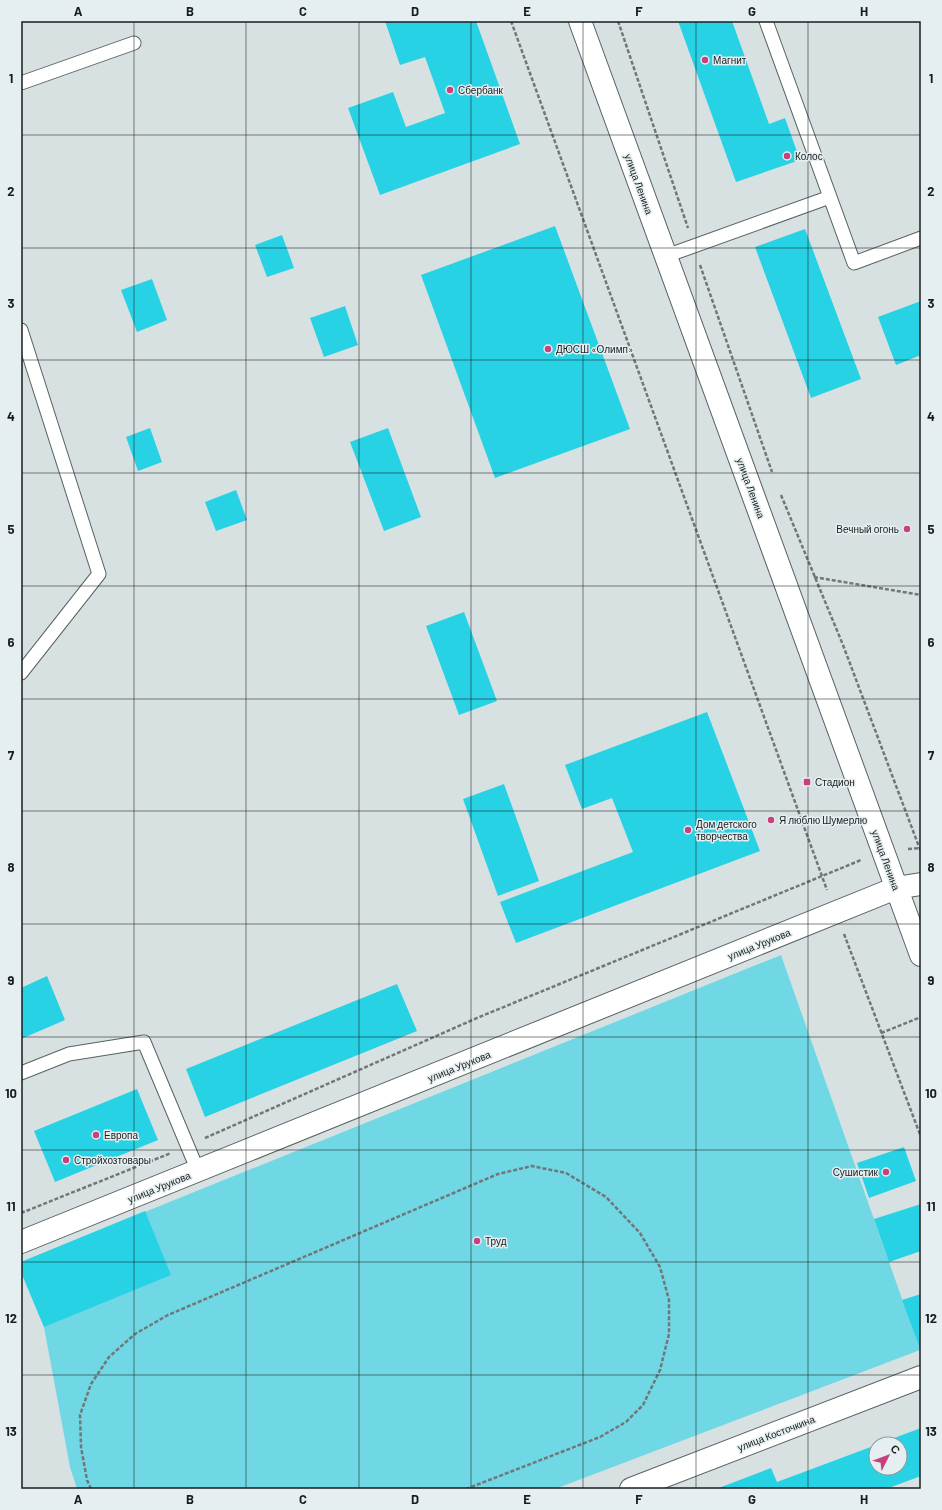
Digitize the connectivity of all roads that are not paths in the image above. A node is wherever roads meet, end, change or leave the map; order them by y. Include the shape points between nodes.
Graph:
1 (580, 21) edge
2 (766, 21) edge
3 (134, 43) dead end
4 (21, 83) edge
5 (830, 197) junction
6 (921, 238) edge
7 (666, 256) junction
8 (21, 330) edge
9 (21, 673) edge
10 (921, 884) edge
11 (896, 888) junction
12 (921, 955) edge
13 (21, 1072) edge
14 (198, 1171) junction
15 (21, 1242) edge
16 (921, 1376) edge
17 (631, 1489) edge

1 - 7 street, улица Ленина
2 - 5 lane
3 - 4 lane
5 - 6 lane via 854,263
5 - 7 lane
7 - 11 street, улица Ленина
8 - 9 lane via 99,574
10 - 11 street, улица Урукова
11 - 12 street, улица Ленина
11 - 14 street, улица Урукова
13 - 14 lane via 69,1054 144,1042
14 - 15 street, улица Урукова
16 - 17 street, улица Косточкина

